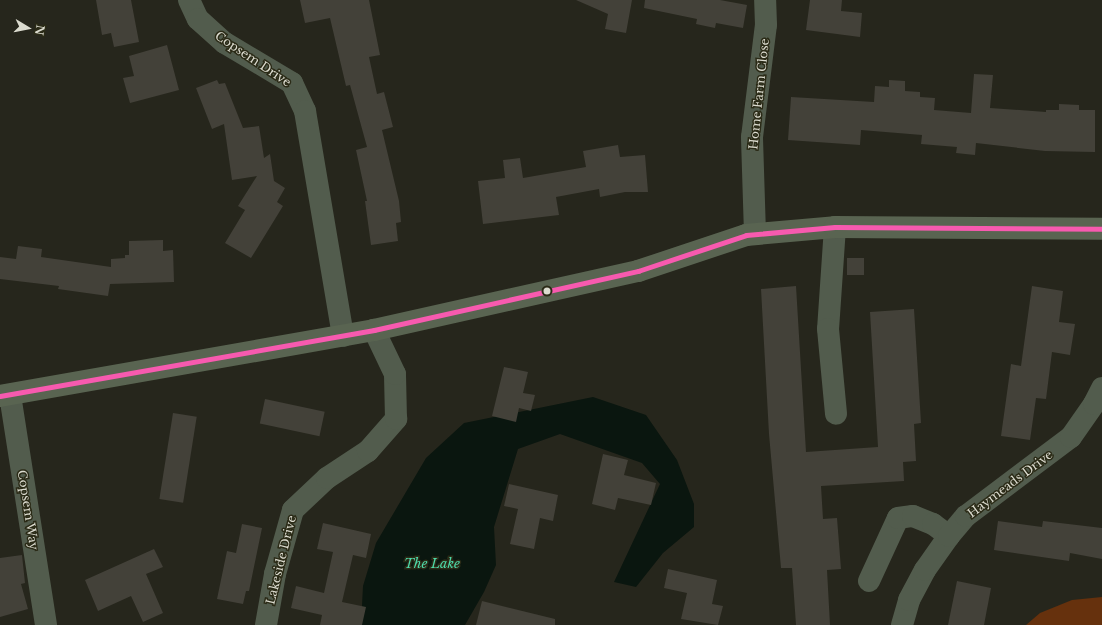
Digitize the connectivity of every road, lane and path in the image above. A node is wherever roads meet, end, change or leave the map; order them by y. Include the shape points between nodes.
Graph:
1 (189, 0) edge
2 (765, 0) edge
3 (774, 0) edge
4 (766, 25) junction
5 (835, 227) junction
6 (1102, 229) edge
7 (754, 234) junction
8 (374, 330) junction
9 (343, 336) junction
10 (1102, 388) edge
11 (5, 396) edge
12 (836, 414) dead end
13 (949, 536) junction
14 (869, 581) dead end
15 (46, 625) edge
16 (266, 625) edge
17 (902, 625) edge

1 - 9 street, Copsem Drive via 198,20 226,43 292,83 305,111
2 - 4 street, Home Farm Close
3 - 4 street, Home Farm Close
4 - 7 street, Home Farm Close via 752,137
5 - 6 main road
5 - 7 main road
5 - 12 street via 828,329
7 - 8 main road via 638,271
8 - 9 main road
8 - 16 street, Lakeside Drive via 395,374 396,419 368,451 327,478 293,510 275,574
9 - 11 main road
10 - 13 street, Haymeads Drive via 1071,437 966,516
11 - 15 street, Copsem Way
13 - 14 street via 933,524 913,516 898,518
13 - 17 street, Haymeads Drive via 925,570 909,600

